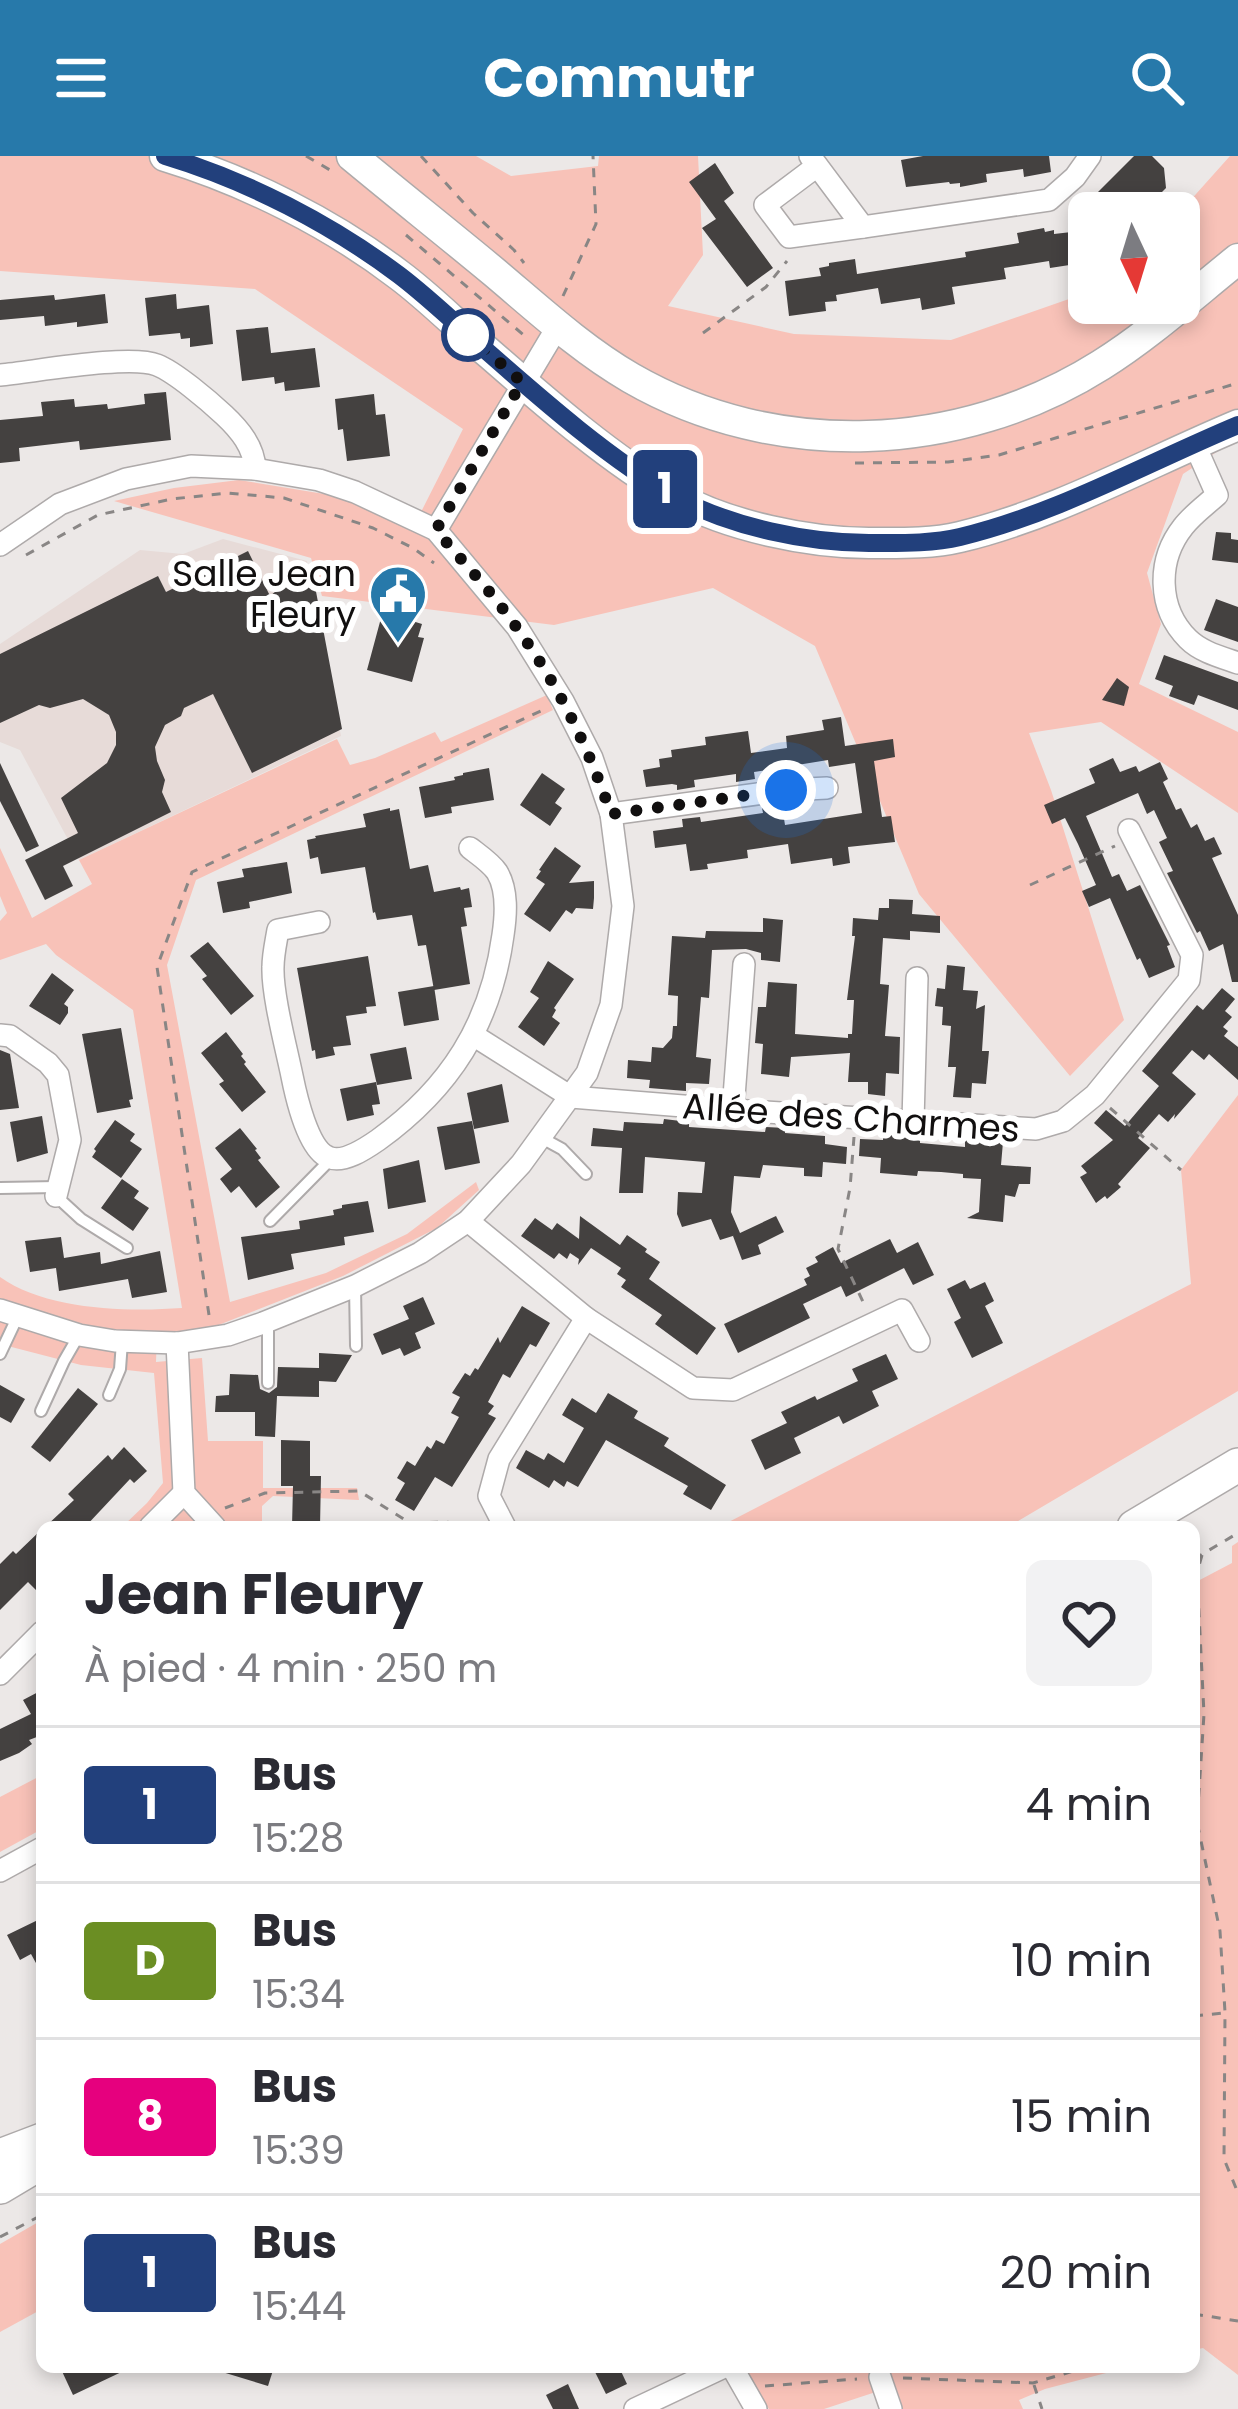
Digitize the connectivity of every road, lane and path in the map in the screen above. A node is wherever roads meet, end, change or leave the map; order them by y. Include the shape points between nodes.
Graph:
1 (165, 156) edge
2 (306, 156) edge
3 (421, 156) edge
4 (593, 156) edge
5 (1090, 156) edge
6 (814, 161) edge
7 (344, 165) edge
8 (863, 227) junction
9 (406, 236) dead end
10 (800, 236) junction
11 (1238, 260) edge
12 (543, 322) junction
13 (703, 333) dead end
14 (0, 375) edge
15 (522, 382) junction
16 (1238, 383) edge
17 (1238, 425) edge
18 (1194, 443) junction
19 (842, 462) dead end
20 (255, 470) junction
21 (1228, 496) edge
22 (436, 530) junction
23 (8, 553) edge
24 (460, 559) junction
25 (1238, 663) edge
26 (827, 788) dead end
27 (611, 814) junction
28 (1131, 835) joint
29 (470, 848) dead end
30 (1030, 884) dead end
31 (319, 922) dead end
32 (744, 964) dead end
33 (917, 978) dead end
34 (0, 1035) edge
35 (473, 1035) junction
36 (1095, 1095) junction
37 (571, 1096) junction
38 (733, 1110) junction
39 (856, 1118) junction
40 (913, 1121) junction
41 (541, 1137) junction
42 (332, 1158) junction
43 (1181, 1170) dead end
44 (586, 1174) dead end
45 (0, 1188) edge
46 (57, 1191) junction
47 (270, 1221) dead end
48 (468, 1221) junction
49 (127, 1248) dead end
50 (355, 1286) junction
51 (9, 1314) edge
52 (586, 1318) junction
53 (268, 1321) junction
54 (875, 1322) junction
55 (79, 1335) junction
56 (919, 1341) dead end
57 (122, 1342) junction
58 (177, 1343) junction
59 (356, 1346) dead end
60 (0, 1354) edge
61 (268, 1383) dead end
62 (109, 1395) dead end
63 (41, 1411) dead end
64 (1238, 1465) edge
65 (184, 1493) junction
66 (156, 1521) edge
67 (211, 1521) edge
68 (408, 1521) edge
69 (502, 1521) edge
70 (1144, 1521) edge
71 (1238, 1533) edge
72 (1202, 1555) joint
73 (1200, 1562) edge
74 (1200, 1631) edge
75 (36, 1638) edge
76 (0, 1674) edge
77 (1200, 1687) edge
78 (1203, 1689) junction
79 (1200, 1776) edge
80 (1200, 1836) edge
81 (36, 1851) edge
82 (0, 1870) edge
83 (1225, 2012) junction
84 (1200, 2015) edge
85 (36, 2142) edge
86 (0, 2156) edge
87 (36, 2166) edge
88 (0, 2187) edge
89 (1238, 2193) edge
90 (36, 2218) edge
91 (0, 2237) edge
92 (1200, 2315) edge
93 (1238, 2321) edge
94 (715, 2373) edge
95 (732, 2373) edge
96 (1067, 2373) edge
97 (880, 2377) dead end
98 (635, 2409) edge
99 (756, 2409) edge
100 (891, 2409) edge
101 (1042, 2409) edge

1 - 15 main road via 356,244
2 - 7 path
3 - 12 path via 529,268
4 - 12 path via 596,224 567,292
5 - 8 street via 1049,200
6 - 8 street
6 - 10 street via 765,205 789,237
7 - 12 main road
8 - 10 street
9 - 12 path
10 - 13 path via 766,287
11 - 12 main road via 1130,346 1046,395 953,427 870,437 804,434 712,414 629,377
12 - 15 street
14 - 20 street via 157,365 241,431
15 - 18 main road via 680,499 830,543 956,538 1036,513
15 - 22 street
16 - 19 path via 999,455
17 - 18 main road
18 - 21 street
20 - 22 street via 319,480
20 - 23 street via 191,466 127,479 60,504
21 - 25 street via 1185,525 1163,580 1185,637
22 - 24 street
23 - 24 path via 98,515 227,493 284,498 373,528 446,572
24 - 27 street via 517,627 563,701
26 - 27 street
27 - 37 street via 623,906 611,1006
28 - 30 path
28 - 36 street, Allée des Charmes via 1192,955 1189,980
29 - 35 street via 496,868 505,924 494,984
31 - 42 street via 278,930 272,970 295,1089 313,1144
32 - 38 street
33 - 40 street
34 - 46 street via 58,1075 70,1140
35 - 37 street
35 - 42 street via 404,1121 369,1146
36 - 40 street, Allée des Charmes via 1063,1121 1036,1129
36 - 43 path
37 - 38 street, Allée des Charmes
37 - 41 street
38 - 39 street, Allée des Charmes
39 - 40 street, Allée des Charmes
39 - 54 path via 838,1250
41 - 44 lane
41 - 48 street
42 - 47 lane
45 - 46 lane
46 - 49 lane via 82,1220
48 - 50 street
48 - 52 street
50 - 53 street
50 - 59 lane
51 - 55 street
51 - 60 lane
52 - 54 street via 693,1388 733,1390
52 - 69 street via 500,1459 489,1496
53 - 58 street
53 - 61 lane
54 - 56 street via 902,1310
55 - 57 street
55 - 63 lane
57 - 58 street
57 - 62 lane
58 - 65 street
64 - 70 main road
65 - 66 street
65 - 67 street
67 - 68 path via 265,1493 359,1491
71 - 72 path
72 - 73 path
74 - 78 path
75 - 76 street
77 - 78 path
78 - 79 path
80 - 83 path via 1220,1931
81 - 82 street
83 - 84 path
83 - 89 path via 1224,2159
85 - 86 main road
87 - 88 main road
90 - 91 path
92 - 93 path
94 - 98 street
95 - 99 street
96 - 101 path via 1033,2383
97 - 100 street

